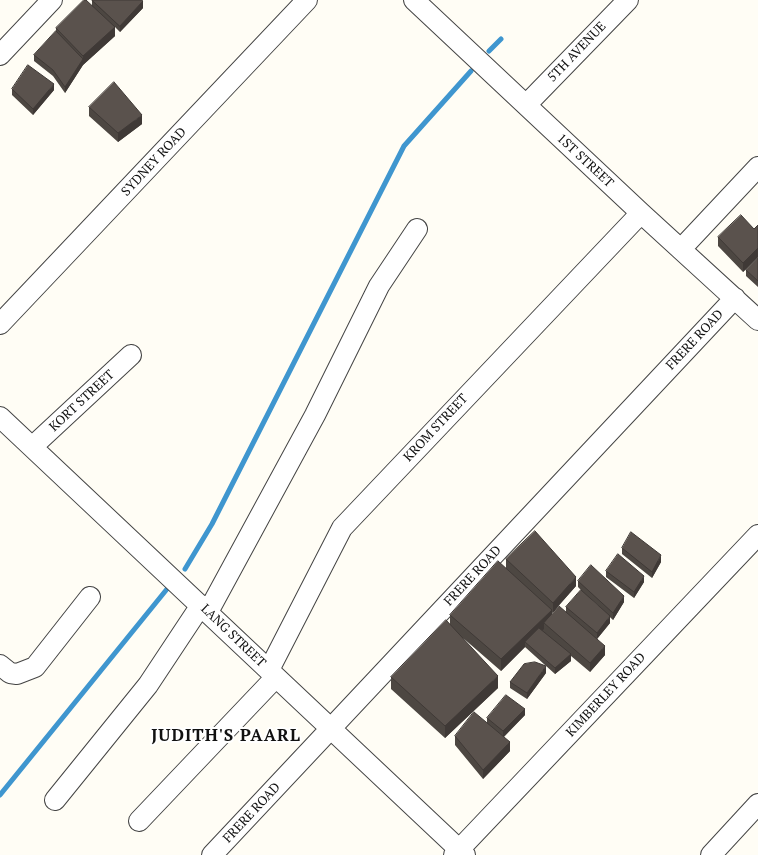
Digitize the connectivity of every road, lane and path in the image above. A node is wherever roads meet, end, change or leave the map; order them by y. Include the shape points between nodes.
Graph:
1 (52, 0) edge
2 (307, 0) edge
3 (414, 0) edge
4 (628, 0) edge
5 (0, 55) edge
6 (526, 105) junction
7 (758, 167) edge
8 (641, 213) junction
9 (417, 229) dead end
10 (681, 249) junction
11 (735, 298) junction
12 (758, 320) edge
13 (0, 324) edge
14 (131, 355) dead end
15 (0, 417) edge
16 (32, 447) junction
17 (758, 535) edge
18 (90, 597) dead end
19 (205, 609) junction
20 (0, 665) edge
21 (273, 673) junction
22 (331, 728) junction
23 (55, 800) dead end
24 (758, 804) edge
25 (139, 821) dead end
26 (460, 853) edge
27 (212, 855) edge
28 (711, 855) edge

1 - 5 street
2 - 13 street, SYDNEY ROAD
3 - 6 street, 1ST STREET
4 - 6 street, 5TH AVENUE
6 - 8 street, 1ST STREET
7 - 10 street
8 - 10 street, 1ST STREET
8 - 21 street, KROM STREET via 342,528
9 - 19 street via 379,286 315,414
10 - 11 street, 1ST STREET
11 - 12 street, 1ST STREET
11 - 22 street, FRERE ROAD
14 - 16 street, KORT STREET
15 - 16 street, LANG STREET
16 - 19 street, LANG STREET
17 - 26 street, KIMBERLEY ROAD
18 - 20 street via 35,667 17,674
19 - 21 street, LANG STREET
19 - 23 street via 148,685
21 - 22 street, LANG STREET
21 - 25 street, KROM STREET
22 - 26 street, LANG STREET
22 - 27 street, FRERE ROAD
24 - 28 street

